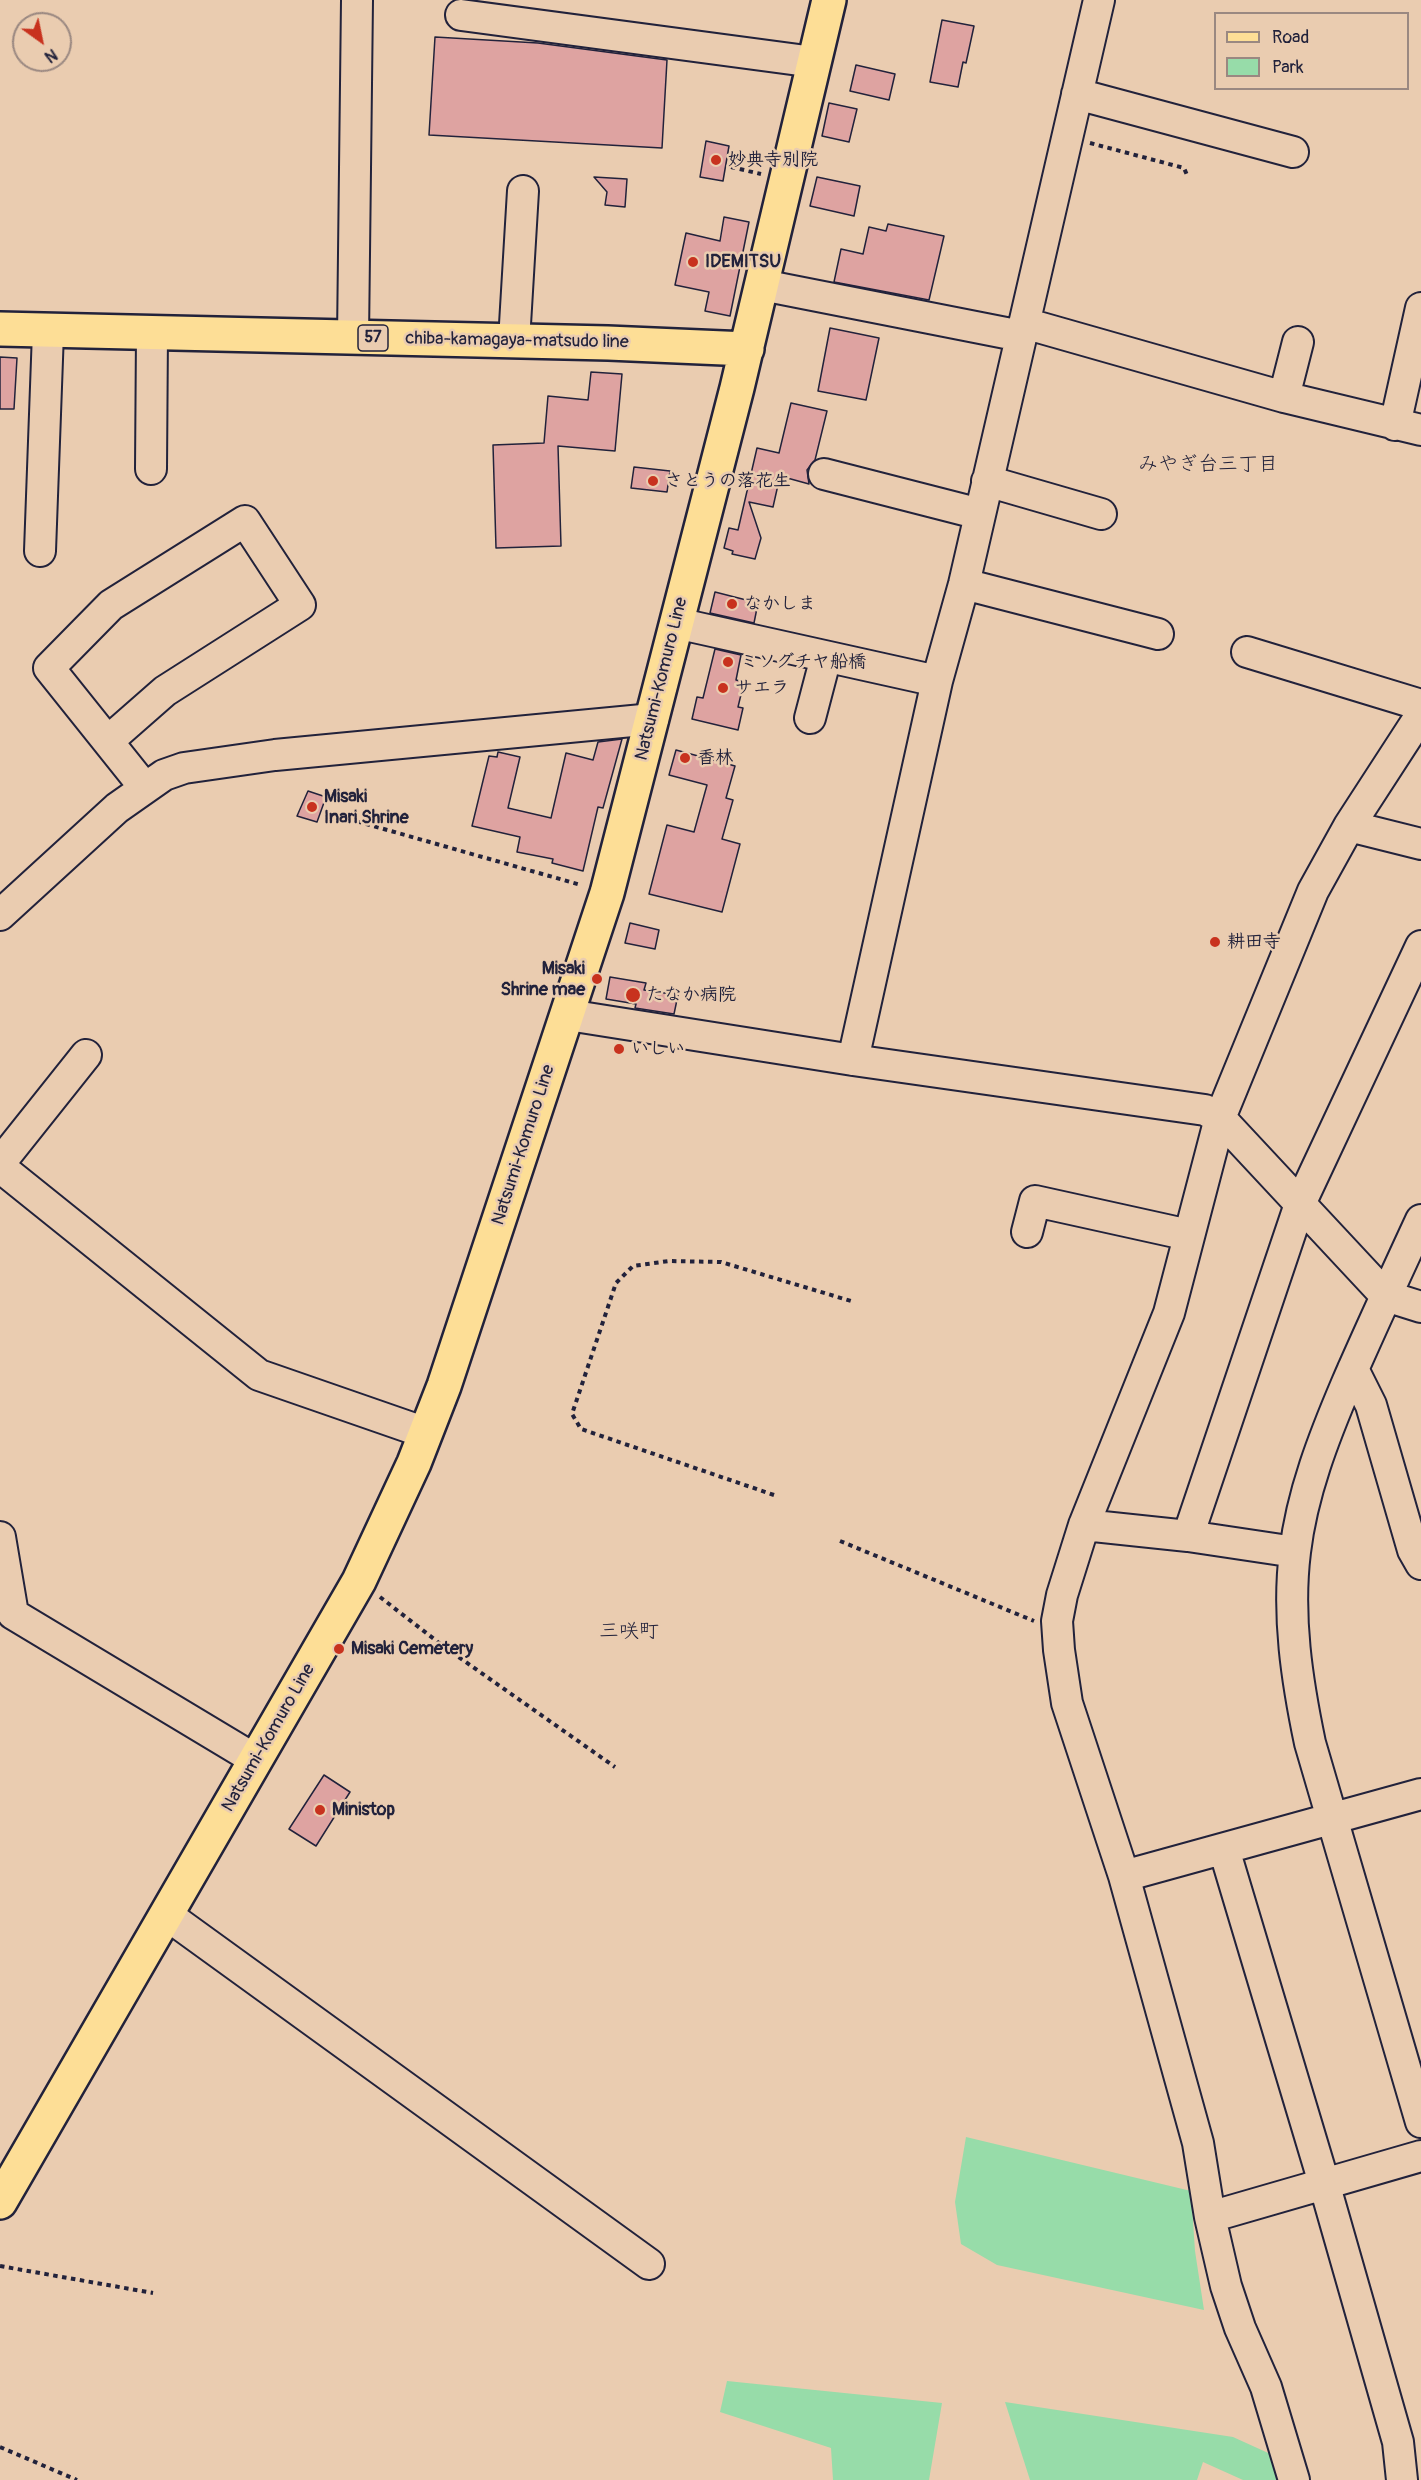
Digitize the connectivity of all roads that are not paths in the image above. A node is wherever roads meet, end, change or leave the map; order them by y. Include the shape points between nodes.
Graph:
1 (357, 0) edge
2 (829, 0) edge
3 (1099, 0) edge
4 (461, 15) dead end
5 (814, 62) junction
6 (1077, 94) junction
7 (1293, 152) dead end
8 (523, 191) dead end
9 (762, 285) junction
10 (1421, 308) edge
11 (0, 329) edge
12 (1022, 329) junction
13 (48, 332) junction
14 (152, 333) junction
15 (353, 338) junction
16 (514, 341) junction
17 (1298, 342) dead end
18 (747, 349) junction
19 (1284, 397) junction
20 (1408, 428) edge
21 (151, 469) dead end
22 (824, 474) dead end
23 (987, 481) junction
24 (980, 514) junction
25 (1101, 514) dead end
26 (40, 551) dead end
27 (964, 584) junction
28 (676, 623) junction
29 (1158, 634) dead end
30 (1247, 652) dead end
31 (826, 657) junction
32 (937, 681) junction
33 (1421, 705) edge
34 (1421, 716) edge
35 (810, 718) dead end
36 (653, 719) junction
37 (108, 741) junction
38 (1412, 748) edge
39 (145, 788) junction
40 (1349, 826) junction
41 (1421, 844) edge
42 (0, 915) edge
43 (1421, 946) edge
44 (568, 1015) junction
45 (86, 1055) dead end
46 (853, 1060) junction
47 (1220, 1118) junction
48 (0, 1165) edge
49 (1300, 1204) junction
50 (1421, 1220) edge
51 (1028, 1232) dead end
52 (1189, 1235) junction
53 (1386, 1296) junction
54 (1421, 1307) edge
55 (1353, 1369) junction
56 (426, 1433) junction
57 (1084, 1524) junction
58 (1188, 1536) junction
59 (0, 1537) edge
60 (1295, 1552) junction
61 (1421, 1564) edge
62 (256, 1760) junction
63 (1421, 1794) edge
64 (1333, 1818) junction
65 (1224, 1849) junction
66 (1124, 1876) junction
67 (167, 1915) junction
68 (1421, 2122) edge
69 (1421, 2156) edge
70 (1324, 2183) junction
71 (0, 2202) edge
72 (1210, 2217) junction
73 (649, 2264) dead end
74 (1294, 2480) edge
75 (1402, 2480) edge

1 - 15 street
2 - 5 main road, Natsumi-Komuro Line
3 - 6 street
4 - 5 street
5 - 9 main road, Natsumi-Komuro Line
6 - 7 street
6 - 12 street
8 - 16 street
9 - 12 street
9 - 18 main road, Natsumi-Komuro Line
10 - 20 street
11 - 13 main road, chiba-kamagaya-matsudo line / 57
12 - 19 street
12 - 23 street
13 - 14 main road, chiba-kamagaya-matsudo line / 57
13 - 26 street
14 - 15 main road, chiba-kamagaya-matsudo line / 57
14 - 21 street
15 - 16 main road, chiba-kamagaya-matsudo line / 57
16 - 18 main road, chiba-kamagaya-matsudo line / 57
17 - 19 street
18 - 28 main road, Natsumi-Komuro Line
19 - 20 street
22 - 24 street
23 - 24 street
23 - 25 street
24 - 27 street
27 - 29 street
27 - 32 street
28 - 31 street
28 - 36 main road, Natsumi-Komuro Line
30 - 33 street
31 - 32 street
31 - 35 street
32 - 46 street
34 - 38 street
36 - 39 street via 213,763 164,775
36 - 44 main road, Natsumi-Komuro Line via 607,893
37 - 37 street via 49,668 111,605 244,521 300,605 165,691
37 - 39 street
38 - 40 street
39 - 42 street via 117,808
40 - 41 street
40 - 47 street via 1313,891
43 - 49 street
44 - 46 street
44 - 56 main road, Natsumi-Komuro Line
45 - 48 street
46 - 47 street via 1205,1110
47 - 49 street
47 - 52 street
48 - 56 street via 259,1375
49 - 53 street
49 - 58 street
50 - 53 street
51 - 52 street via 1035,1201
52 - 57 street via 1169,1313
53 - 54 street
53 - 55 street
55 - 60 street via 1325,1434 1306,1494
55 - 61 street via 1371,1405 1413,1550
56 - 62 main road, Natsumi-Komuro Line via 359,1581
57 - 58 street
57 - 66 street via 1062,1595 1058,1631 1067,1703
58 - 60 street
59 - 62 street via 13,1614
60 - 64 street via 1298,1683 1310,1743
62 - 67 main road, Natsumi-Komuro Line
63 - 64 street
64 - 65 street
64 - 68 street
65 - 66 street
65 - 70 street
66 - 72 street via 1198,2143
67 - 71 main road, Natsumi-Komuro Line
67 - 73 street
69 - 70 street
70 - 72 street
70 - 75 street via 1398,2442
72 - 74 street via 1226,2286 1266,2387

